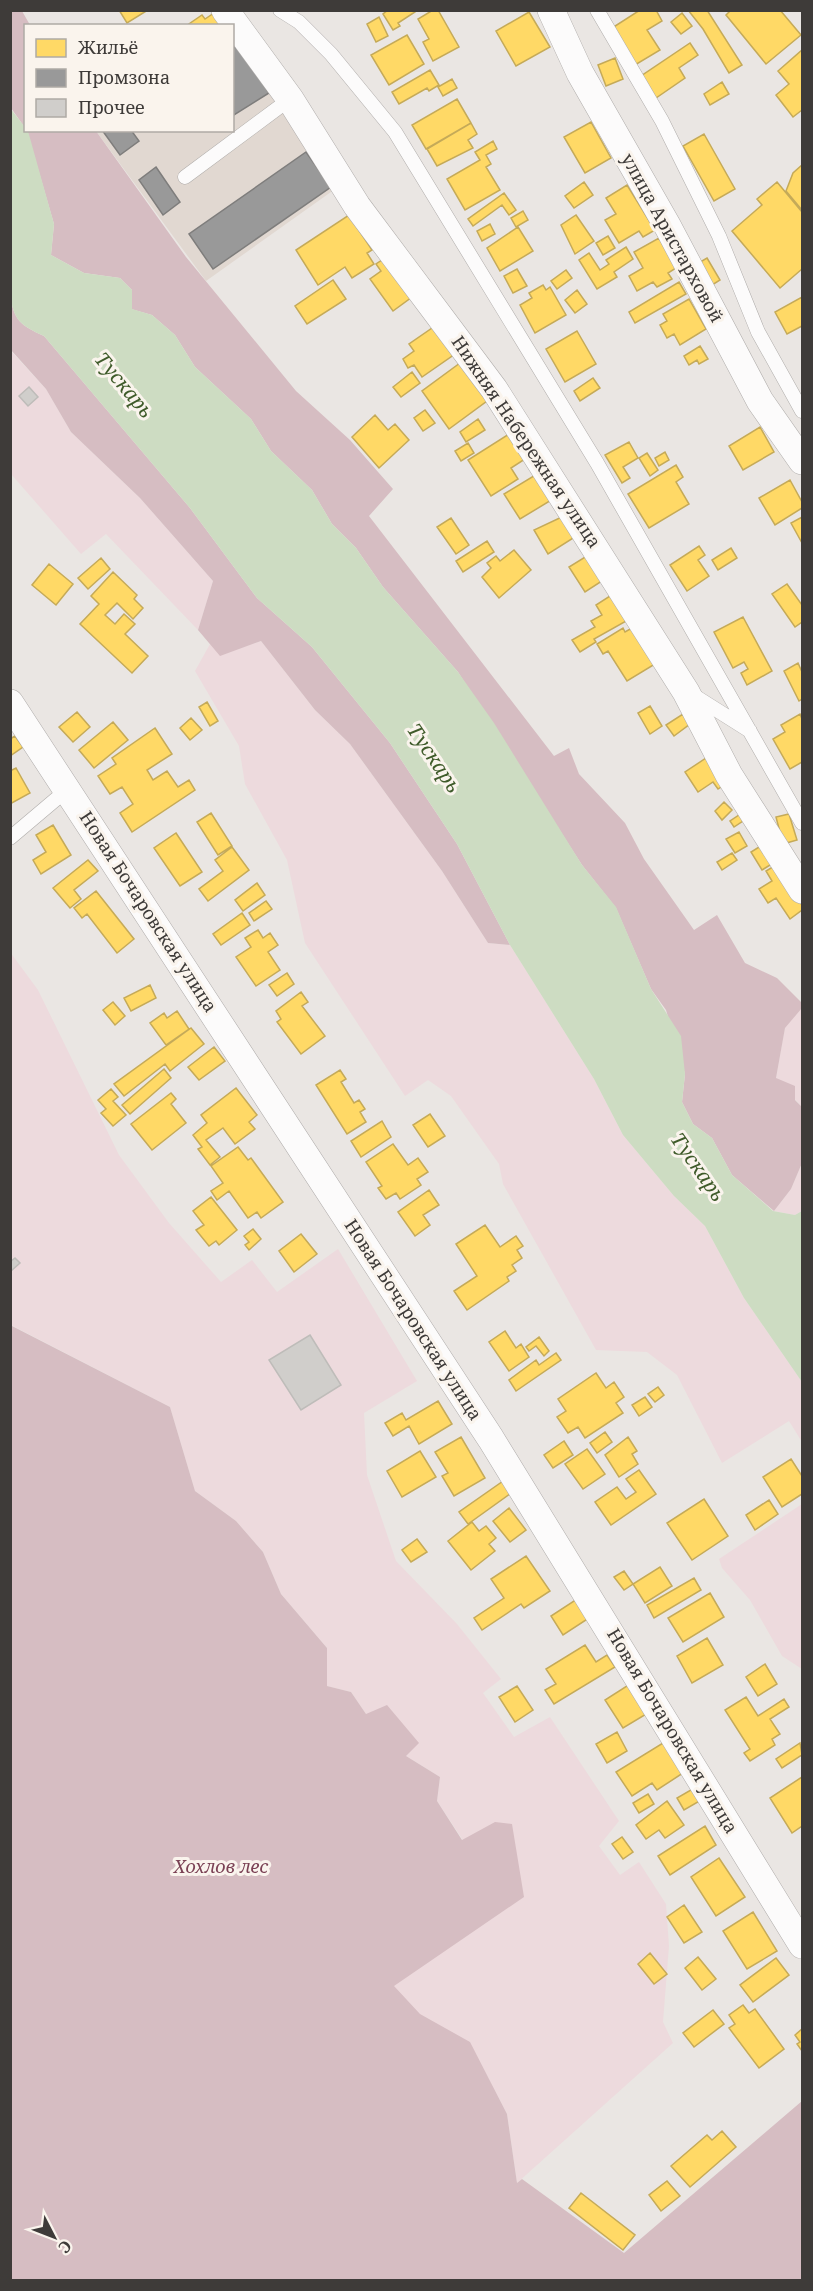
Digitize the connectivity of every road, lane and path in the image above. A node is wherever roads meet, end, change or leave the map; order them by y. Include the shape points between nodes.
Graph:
1 (225, 10) edge
2 (280, 10) edge
3 (551, 10) edge
4 (597, 10) edge
5 (290, 99) junction
6 (185, 177) dead end
7 (802, 411) edge
8 (802, 460) edge
9 (686, 692) junction
10 (10, 703) edge
11 (752, 732) junction
12 (68, 789) junction
13 (802, 823) edge
14 (10, 838) edge
15 (802, 890) edge
16 (802, 1945) edge

1 - 5 street, Нижняя Набережная улица
2 - 11 lane via 299,22 331,54 395,132 597,463
3 - 8 street, улица Аристарховой via 580,74 668,227 760,401
4 - 7 lane via 662,120 719,236 758,332
5 - 6 lane
5 - 9 street, Нижняя Набережная улица via 357,206 494,389
9 - 11 lane
9 - 15 street, Нижняя Набережная улица via 729,775
10 - 12 street, Новая Бочаровская улица
11 - 13 lane
12 - 14 lane
12 - 16 street, Новая Бочаровская улица via 491,1439

